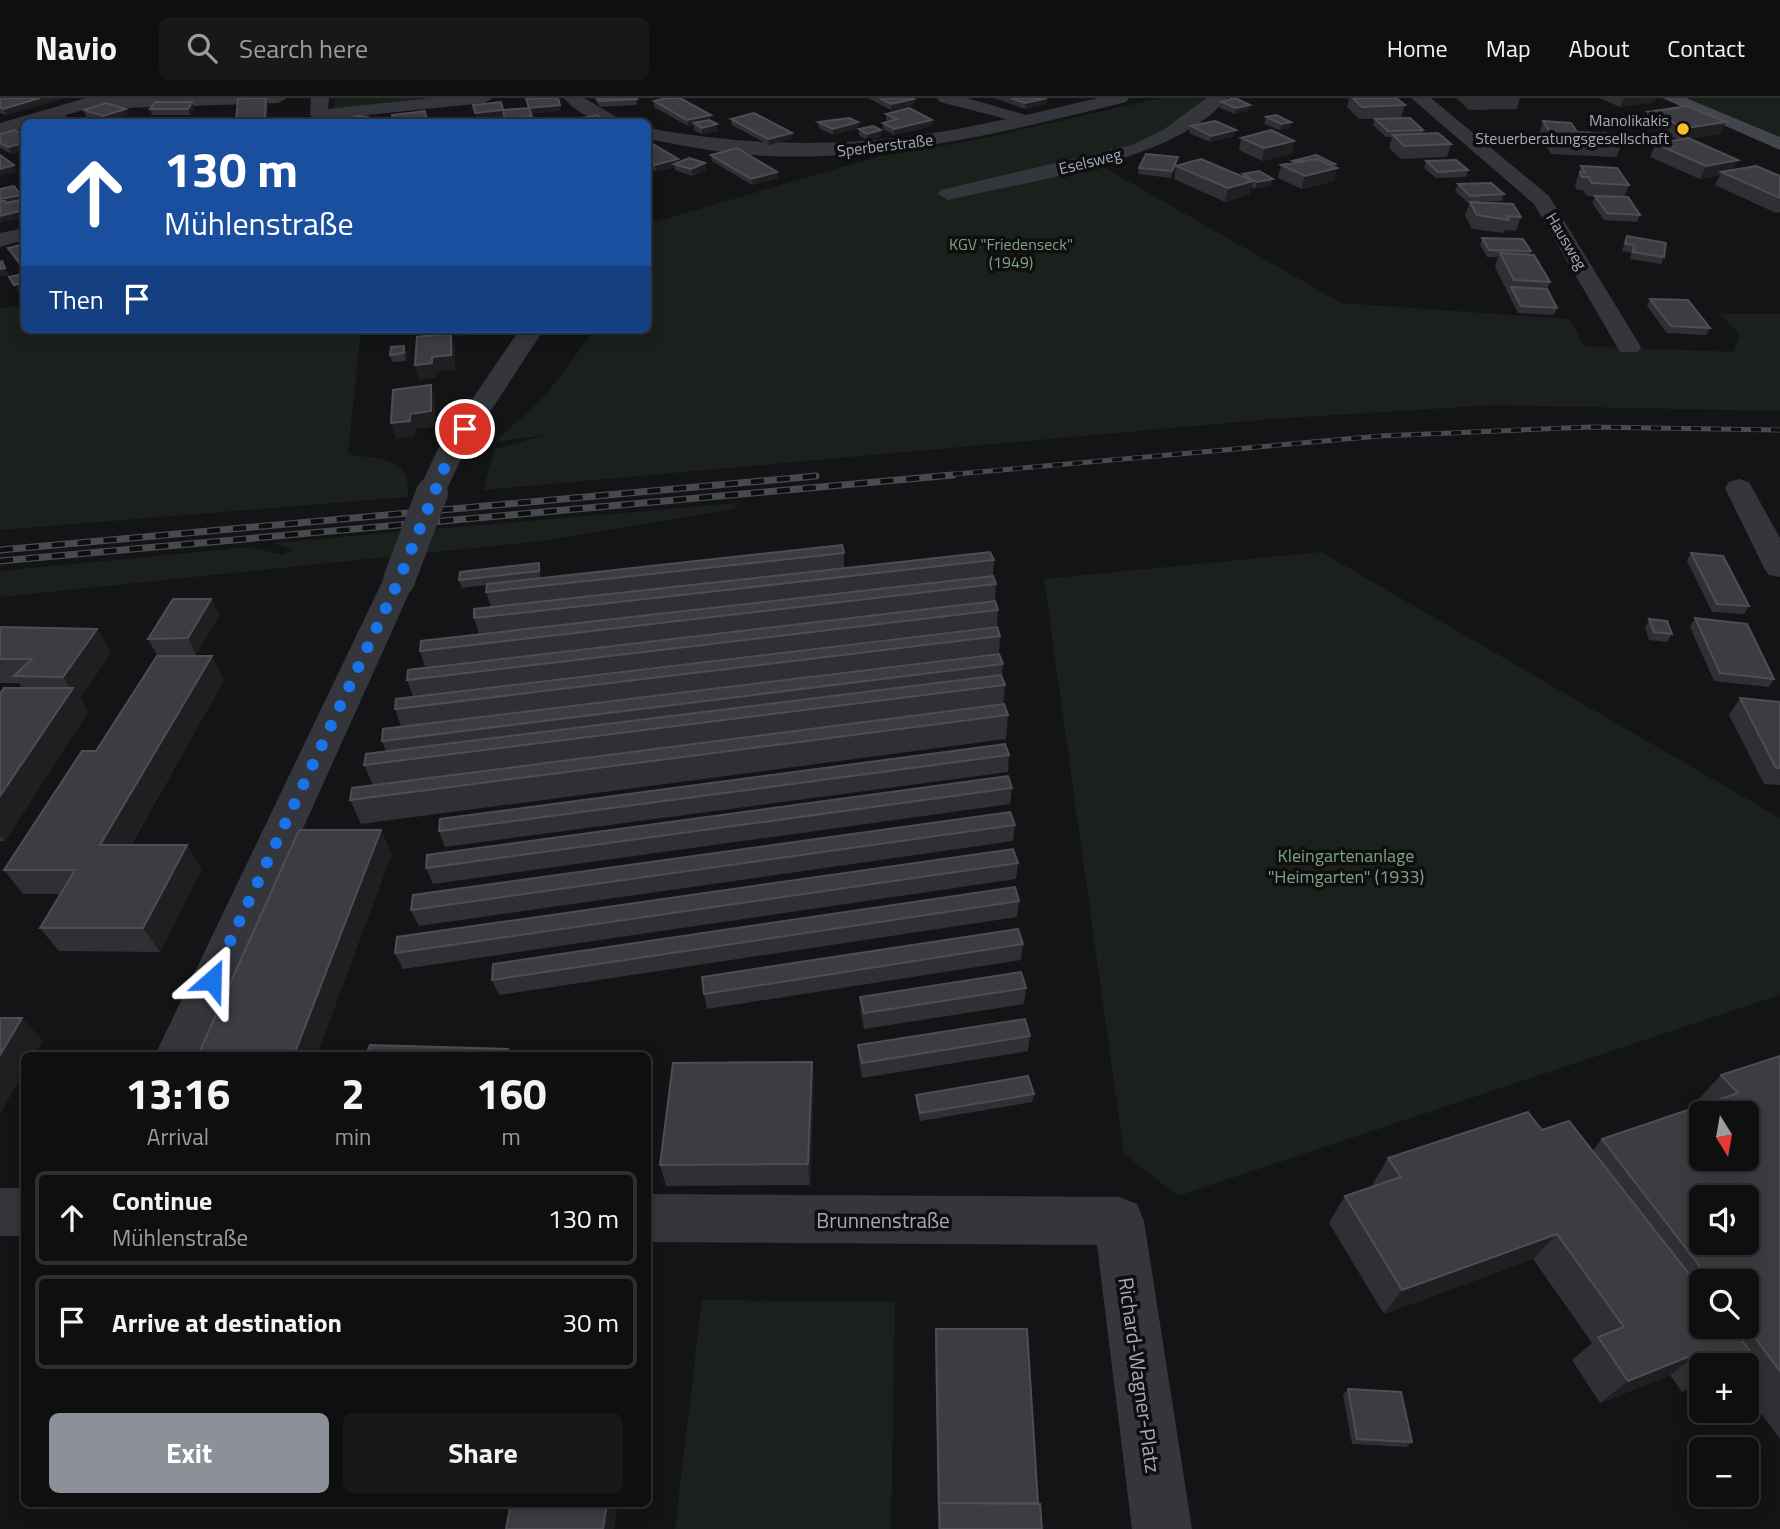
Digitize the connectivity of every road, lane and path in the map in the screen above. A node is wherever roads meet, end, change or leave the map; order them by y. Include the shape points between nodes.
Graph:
1 (278, 98) edge
2 (300, 98) edge
3 (484, 98) edge
4 (573, 98) edge
5 (946, 98) edge
6 (1120, 98) edge
7 (1218, 98) edge
8 (1420, 98) edge
9 (1671, 98) edge
10 (103, 99) edge
11 (443, 102) junction
12 (317, 109) edge
13 (34, 119) edge
14 (450, 119) edge
15 (609, 119) edge
16 (1029, 120) junction
17 (21, 123) edge
18 (0, 129) edge
19 (651, 134) edge
20 (1780, 144) edge
21 (948, 194) dead end
22 (21, 235) edge
23 (0, 240) edge
24 (530, 333) edge
25 (1629, 347) dead end
26 (1739, 488) dead end
27 (1780, 568) edge
28 (178, 1052) edge
29 (0, 1212) edge
30 (21, 1212) edge
31 (651, 1218) edge
32 (1119, 1221) joint
33 (1162, 1529) edge

1 - 10 street via 125,103
2 - 12 street
3 - 11 street
4 - 15 street
5 - 16 street
6 - 16 street, Sperberstraße
7 - 21 street, Eselsweg via 1170,134 1138,149
8 - 25 street, Hausweg via 1542,200
9 - 20 street
10 - 13 street
11 - 12 street
11 - 14 street
16 - 19 street, Sperberstraße via 965,135 836,152 733,148
17 - 18 street
22 - 23 street
24 - 28 street, bridge via 452,449 399,580
26 - 27 street
29 - 30 street
31 - 32 street, Brunnenstraße
32 - 33 street, Richard-Wagner-Platz

